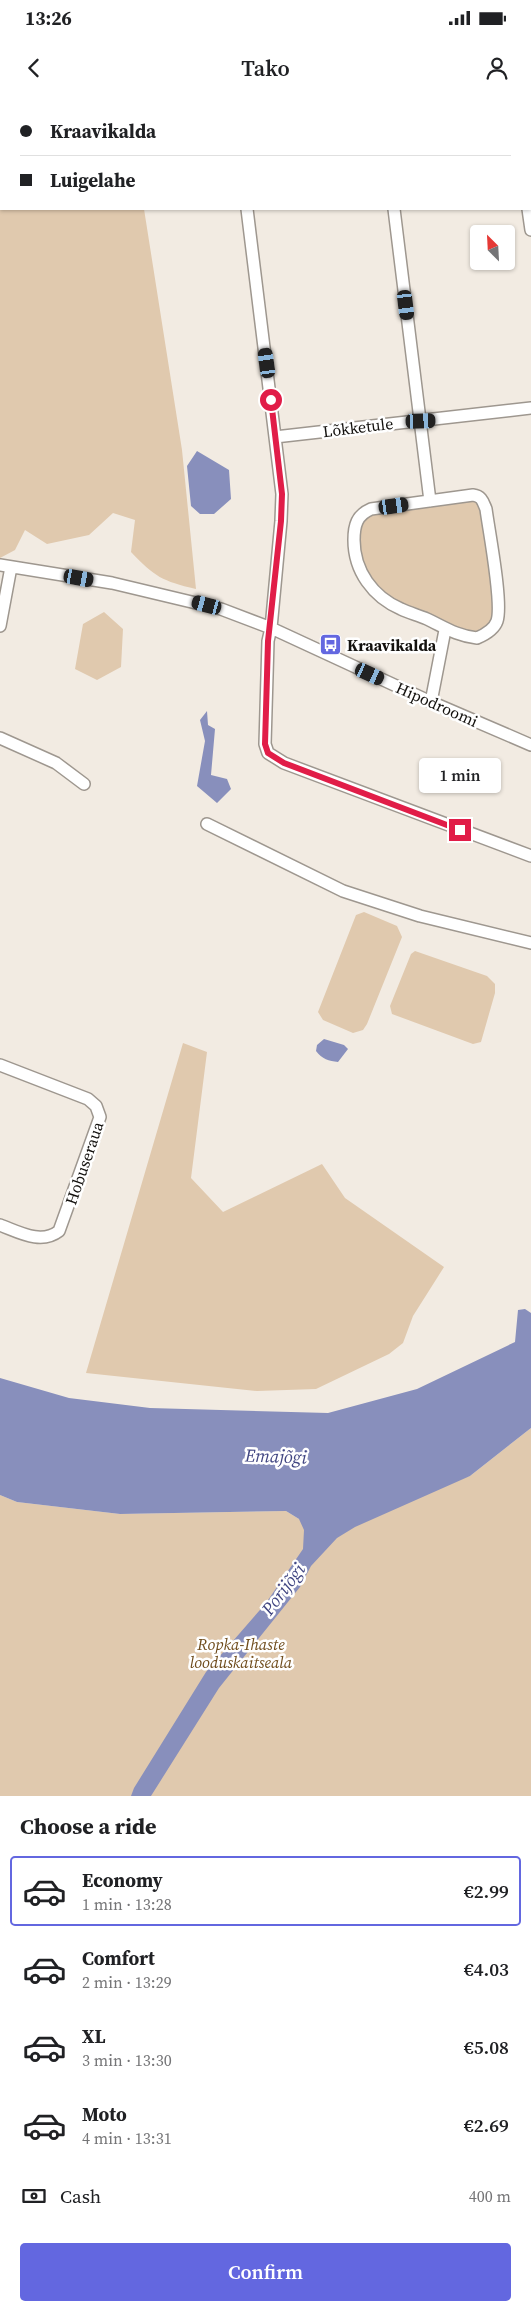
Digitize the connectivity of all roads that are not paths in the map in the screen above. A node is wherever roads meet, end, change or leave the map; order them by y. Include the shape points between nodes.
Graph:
1 (247, 210) edge
2 (394, 210) edge
3 (528, 210) edge
4 (531, 230) edge
5 (531, 408) edge
6 (421, 421) junction
7 (275, 437) junction
8 (430, 501) junction
9 (6, 566) edge
10 (0, 626) edge
11 (271, 628) junction
12 (445, 630) junction
13 (430, 702) junction
14 (0, 738) edge
15 (531, 745) edge
16 (84, 784) dead end
17 (206, 824) dead end
18 (531, 856) edge
19 (531, 943) edge
20 (0, 1066) edge
21 (0, 1225) edge

1 - 7 street
2 - 6 street
3 - 4 street
5 - 6 street, Lõkketule
6 - 7 street, Lõkketule
6 - 8 street
7 - 11 street via 282,494
8 - 12 street via 365,512 355,526 354,550 359,570 373,590 400,609
8 - 12 street via 473,495 482,500 486,509 498,600 497,623 482,636 468,638
9 - 10 street
9 - 11 street, Hipodroomi via 155,592 221,609
11 - 13 street, Hipodroomi
11 - 18 street via 265,744 268,753 284,763
12 - 13 street
13 - 15 street, Hipodroomi
14 - 16 street via 56,763
17 - 19 street via 343,891 420,916
20 - 21 street, Hobuseraua via 88,1099 96,1106 100,1117 59,1230 39,1238

